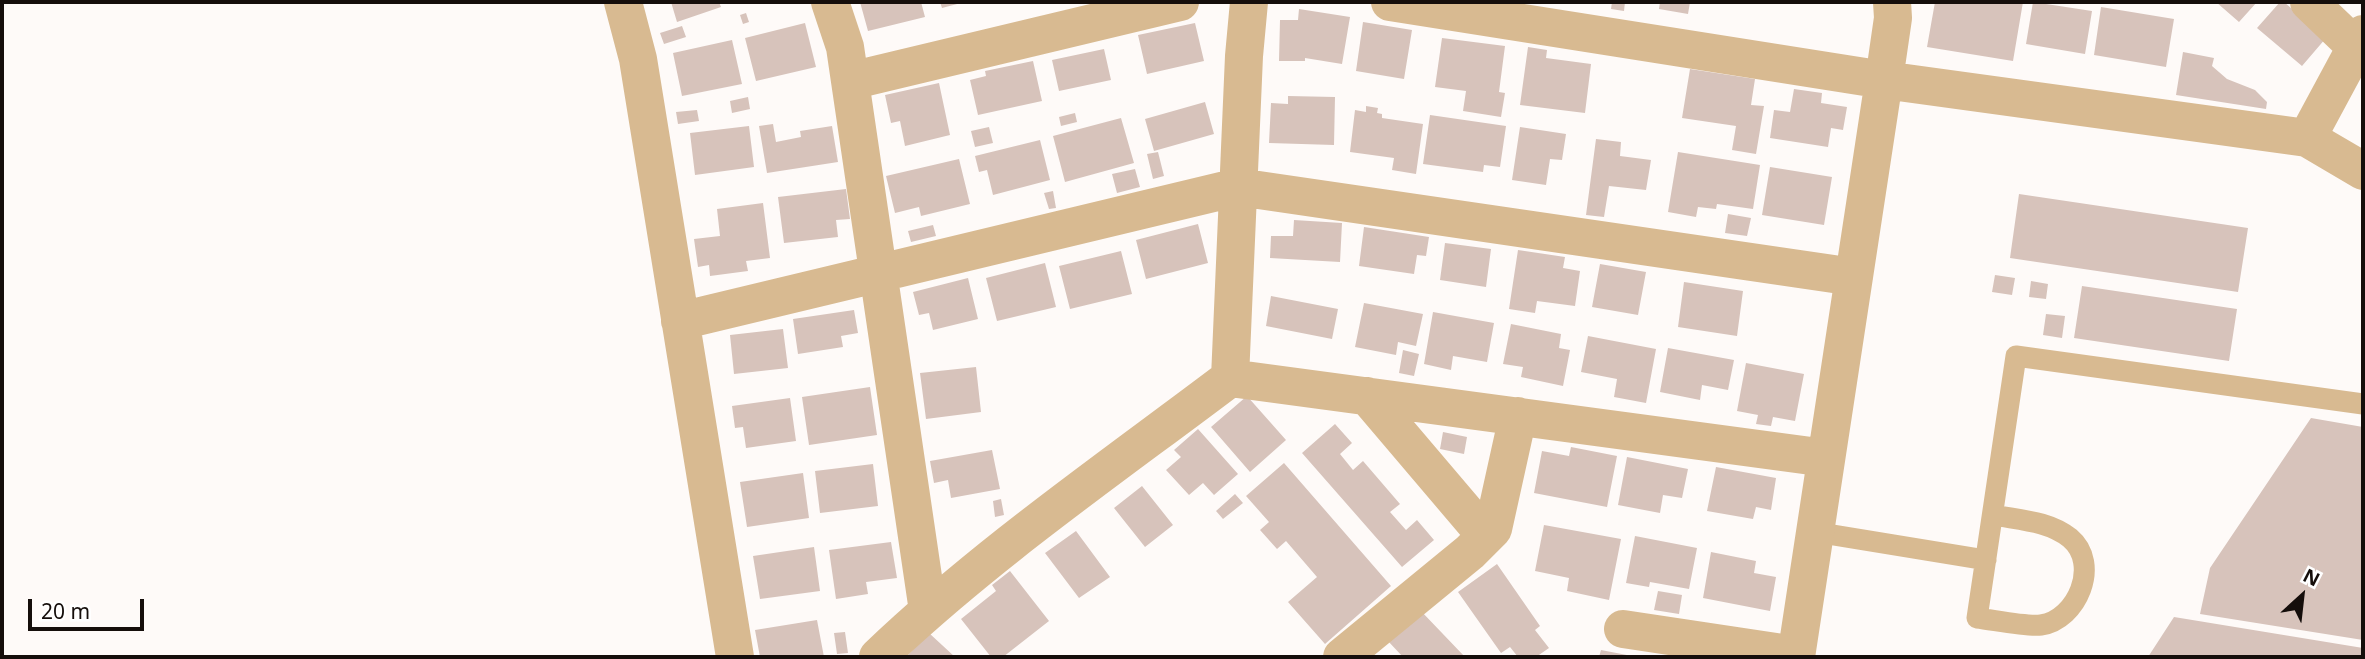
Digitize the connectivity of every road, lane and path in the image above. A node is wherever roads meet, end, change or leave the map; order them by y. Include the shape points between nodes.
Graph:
1 (623, 2) edge
2 (830, 2) edge
3 (1180, 2) edge
4 (1249, 2) edge
5 (1390, 2) edge
6 (1892, 2) edge
7 (2309, 2) edge
8 (2360, 40) edge
9 (1884, 80) junction
10 (850, 81) junction
11 (2307, 138) junction
12 (2363, 170) edge
13 (1238, 187) junction
14 (878, 272) junction
15 (1854, 277) junction
16 (680, 321) junction
17 (1230, 378) junction
18 (1367, 396) junction
19 (2363, 404) edge
20 (1518, 416) junction
21 (1826, 458) junction
22 (1994, 515) junction
23 (1815, 532) junction
24 (1486, 536) junction
25 (1986, 561) junction
26 (928, 611) junction
27 (1623, 629) dead end
28 (1796, 656) edge
29 (735, 657) edge
30 (878, 657) edge
31 (1342, 657) edge

1 - 16 street via 638,59
2 - 10 street
3 - 10 street
4 - 13 street
5 - 9 street
6 - 9 street
7 - 8 street
8 - 11 street
9 - 11 street
9 - 15 street
10 - 14 street
11 - 12 street
13 - 14 street
13 - 15 street
13 - 17 street
14 - 16 street
14 - 26 street
15 - 21 street
16 - 29 street
17 - 18 street
17 - 26 street
18 - 20 street
18 - 24 street
19 - 22 lane via 2017,356
20 - 21 street
20 - 24 street via 1493,529
21 - 23 street
22 - 25 lane
22 - 25 lane via 2045,524 2071,539 2083,557 2085,579 2073,605 2060,619 2040,626 1977,618
23 - 25 lane
23 - 28 street
24 - 31 street
26 - 30 street
27 - 28 street

